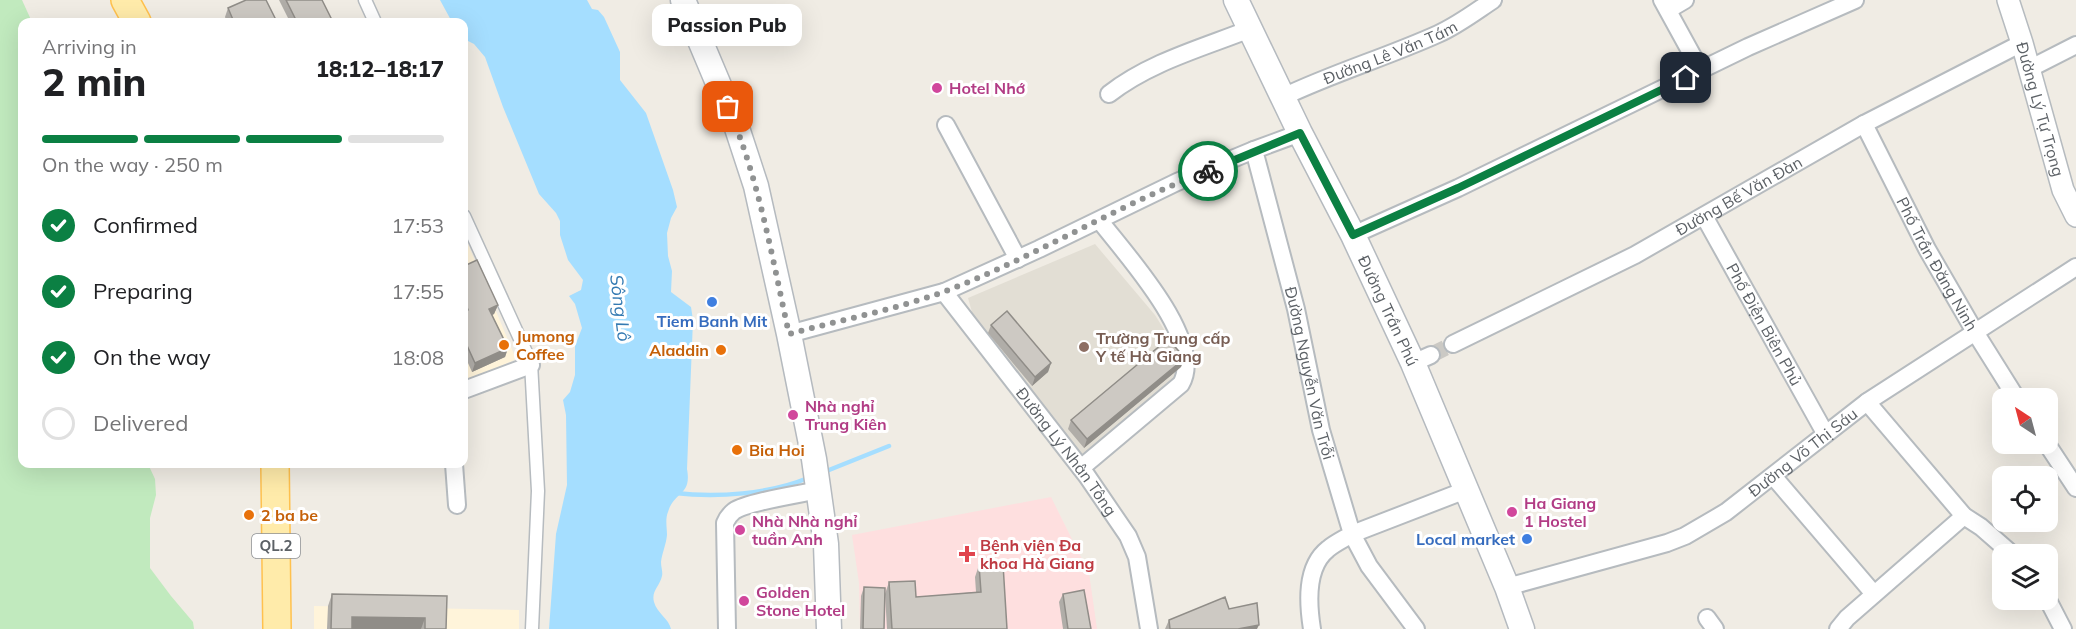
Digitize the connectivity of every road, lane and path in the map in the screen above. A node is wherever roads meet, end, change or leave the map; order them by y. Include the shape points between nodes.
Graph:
1 (125, 0) edge
2 (365, 0) edge
3 (683, 0) edge
4 (1493, 0) edge
5 (1686, 0) edge
6 (1855, 0) edge
7 (2008, 0) edge
8 (1236, 1) edge
9 (1665, 5) edge
10 (135, 18) edge
11 (373, 18) edge
12 (1250, 29) junction
13 (2022, 43) junction
14 (2076, 45) edge
15 (2029, 69) junction
16 (1701, 71) junction
17 (1108, 94) dead end
18 (1283, 97) junction
19 (946, 124) dead end
20 (1864, 124) junction
21 (1300, 133) junction
22 (1254, 150) junction
23 (1704, 216) junction
24 (2076, 216) edge
25 (1100, 221) junction
26 (468, 225) edge
27 (1353, 235) junction
28 (1018, 259) junction
29 (2076, 267) edge
30 (944, 292) junction
31 (1975, 332) junction
32 (789, 334) junction
33 (1453, 344) tunnel mouth
34 (531, 366) junction
35 (2010, 388) edge
36 (468, 389) edge
37 (1867, 402) junction
38 (1825, 433) junction
39 (2054, 454) edge
40 (276, 468) edge
41 (454, 468) edge
42 (1081, 468) junction
43 (1773, 476) junction
44 (818, 488) junction
45 (2076, 488) edge
46 (1466, 490) junction
47 (457, 506) dead end
48 (1964, 516) junction
49 (1352, 534) junction
50 (2000, 544) edge
51 (1507, 587) junction
52 (1874, 594) junction
53 (2053, 610) edge
54 (277, 629) edge
55 (531, 629) edge
56 (727, 629) edge
57 (829, 629) edge
58 (1149, 629) edge
59 (1312, 629) edge
60 (1416, 629) edge
61 (1522, 629) edge
62 (1838, 629) edge
63 (2062, 629) edge

1 - 10 main road
2 - 11 street
3 - 32 main road via 749,161
4 - 18 street, Đường Lê Văn Tám via 1438,34
5 - 9 street
6 - 16 street
7 - 13 street, Đường Lý Tự Trọng
8 - 12 main road, Đường Trần Phú
9 - 16 street
12 - 17 street via 1146,69
12 - 18 main road, Đường Trần Phú
13 - 15 street, Đường Lý Tự Trọng
13 - 20 street, Đường Bế Văn Đàn
14 - 15 street
15 - 24 street, Đường Lý Tự Trọng via 2062,190
16 - 27 street
18 - 21 main road, Đường Trần Phú
19 - 28 street
20 - 23 street, Đường Bế Văn Đàn
20 - 31 street, Phố Trần Đăng Ninh via 1927,249
21 - 22 street
21 - 27 main road, Đường Trần Phú
22 - 25 street
22 - 49 street, Đường Nguyễn Văn Trỗi via 1296,309 1321,430
23 - 33 street, Đường Bế Văn Đàn via 1635,255
23 - 38 street, Phố Điện Biên Phủ
25 - 28 street
25 - 42 street via 1173,319 1186,368 1181,384
26 - 34 street
27 - 46 main road, Đường Trần Phú via 1422,359
28 - 30 street
29 - 31 street, Đường Võ Thị Sáu
30 - 32 street
30 - 42 street, Đường Lý Nhân Tông
31 - 35 street, Phố Trần Đăng Ninh
31 - 37 street, Đường Võ Thị Sáu
32 - 44 main road
34 - 36 street
34 - 55 street via 538,491
37 - 38 street, Đường Võ Thị Sáu
37 - 48 street
38 - 43 street, Đường Võ Thị Sáu
39 - 45 street
40 - 54 main road, QL.2
41 - 47 street
42 - 58 street, Đường Lý Nhân Tông via 1134,547
43 - 51 street, Đường Võ Thị Sáu via 1726,512 1685,536
43 - 52 street
44 - 56 street via 749,505 727,518
44 - 57 main road via 826,544
46 - 49 street
46 - 51 main road, Đường Trần Phú
48 - 50 street
48 - 52 street
49 - 59 street via 1326,550 1316,563 1309,597
49 - 60 street, Đường Nguyễn Văn Trỗi via 1369,566
51 - 61 main road, Đường Trần Phú
52 - 62 street
53 - 63 street

